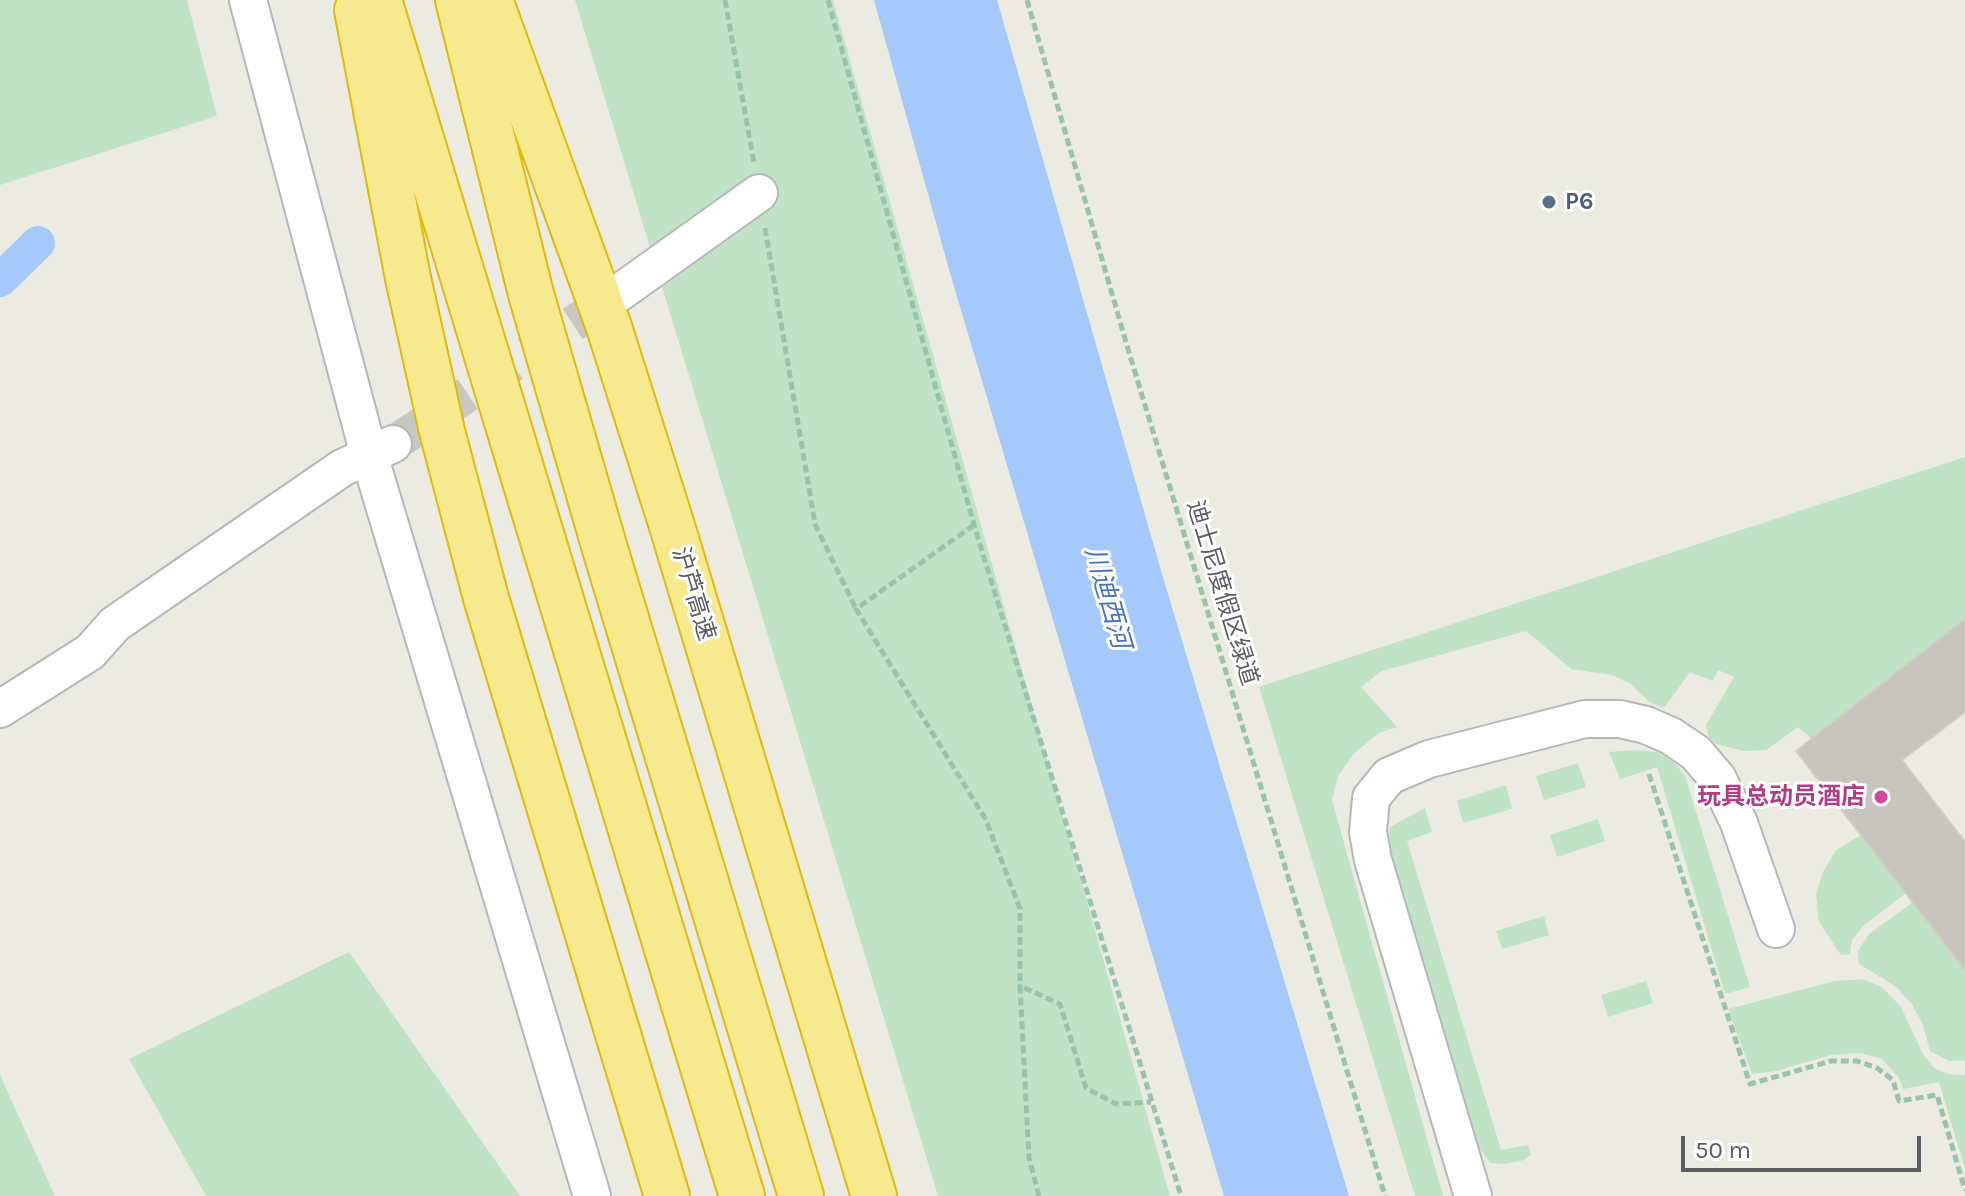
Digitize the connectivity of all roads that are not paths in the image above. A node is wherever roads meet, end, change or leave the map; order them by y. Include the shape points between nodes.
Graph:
1 (248, 0) edge
2 (355, 0) edge
3 (379, 0) edge
4 (458, 0) edge
5 (490, 0) edge
6 (759, 193) road end
7 (619, 293) tunnel mouth
8 (381, 449) junction
9 (0, 709) edge
10 (1776, 929) dead end
11 (592, 1196) edge
12 (667, 1196) edge
13 (742, 1196) edge
14 (801, 1196) edge
15 (874, 1196) edge
16 (1473, 1196) edge

1 - 8 street
2 - 12 highway via 442,431 486,598
3 - 13 highway
4 - 14 highway via 531,294
5 - 15 highway, 沪芦高速 via 618,356
6 - 7 street
8 - 9 street via 342,468 115,624 90,652
8 - 11 street
10 - 16 street via 1718,779 1696,753 1646,725 1585,719 1429,759 1389,776 1371,798 1368,832 1373,860

